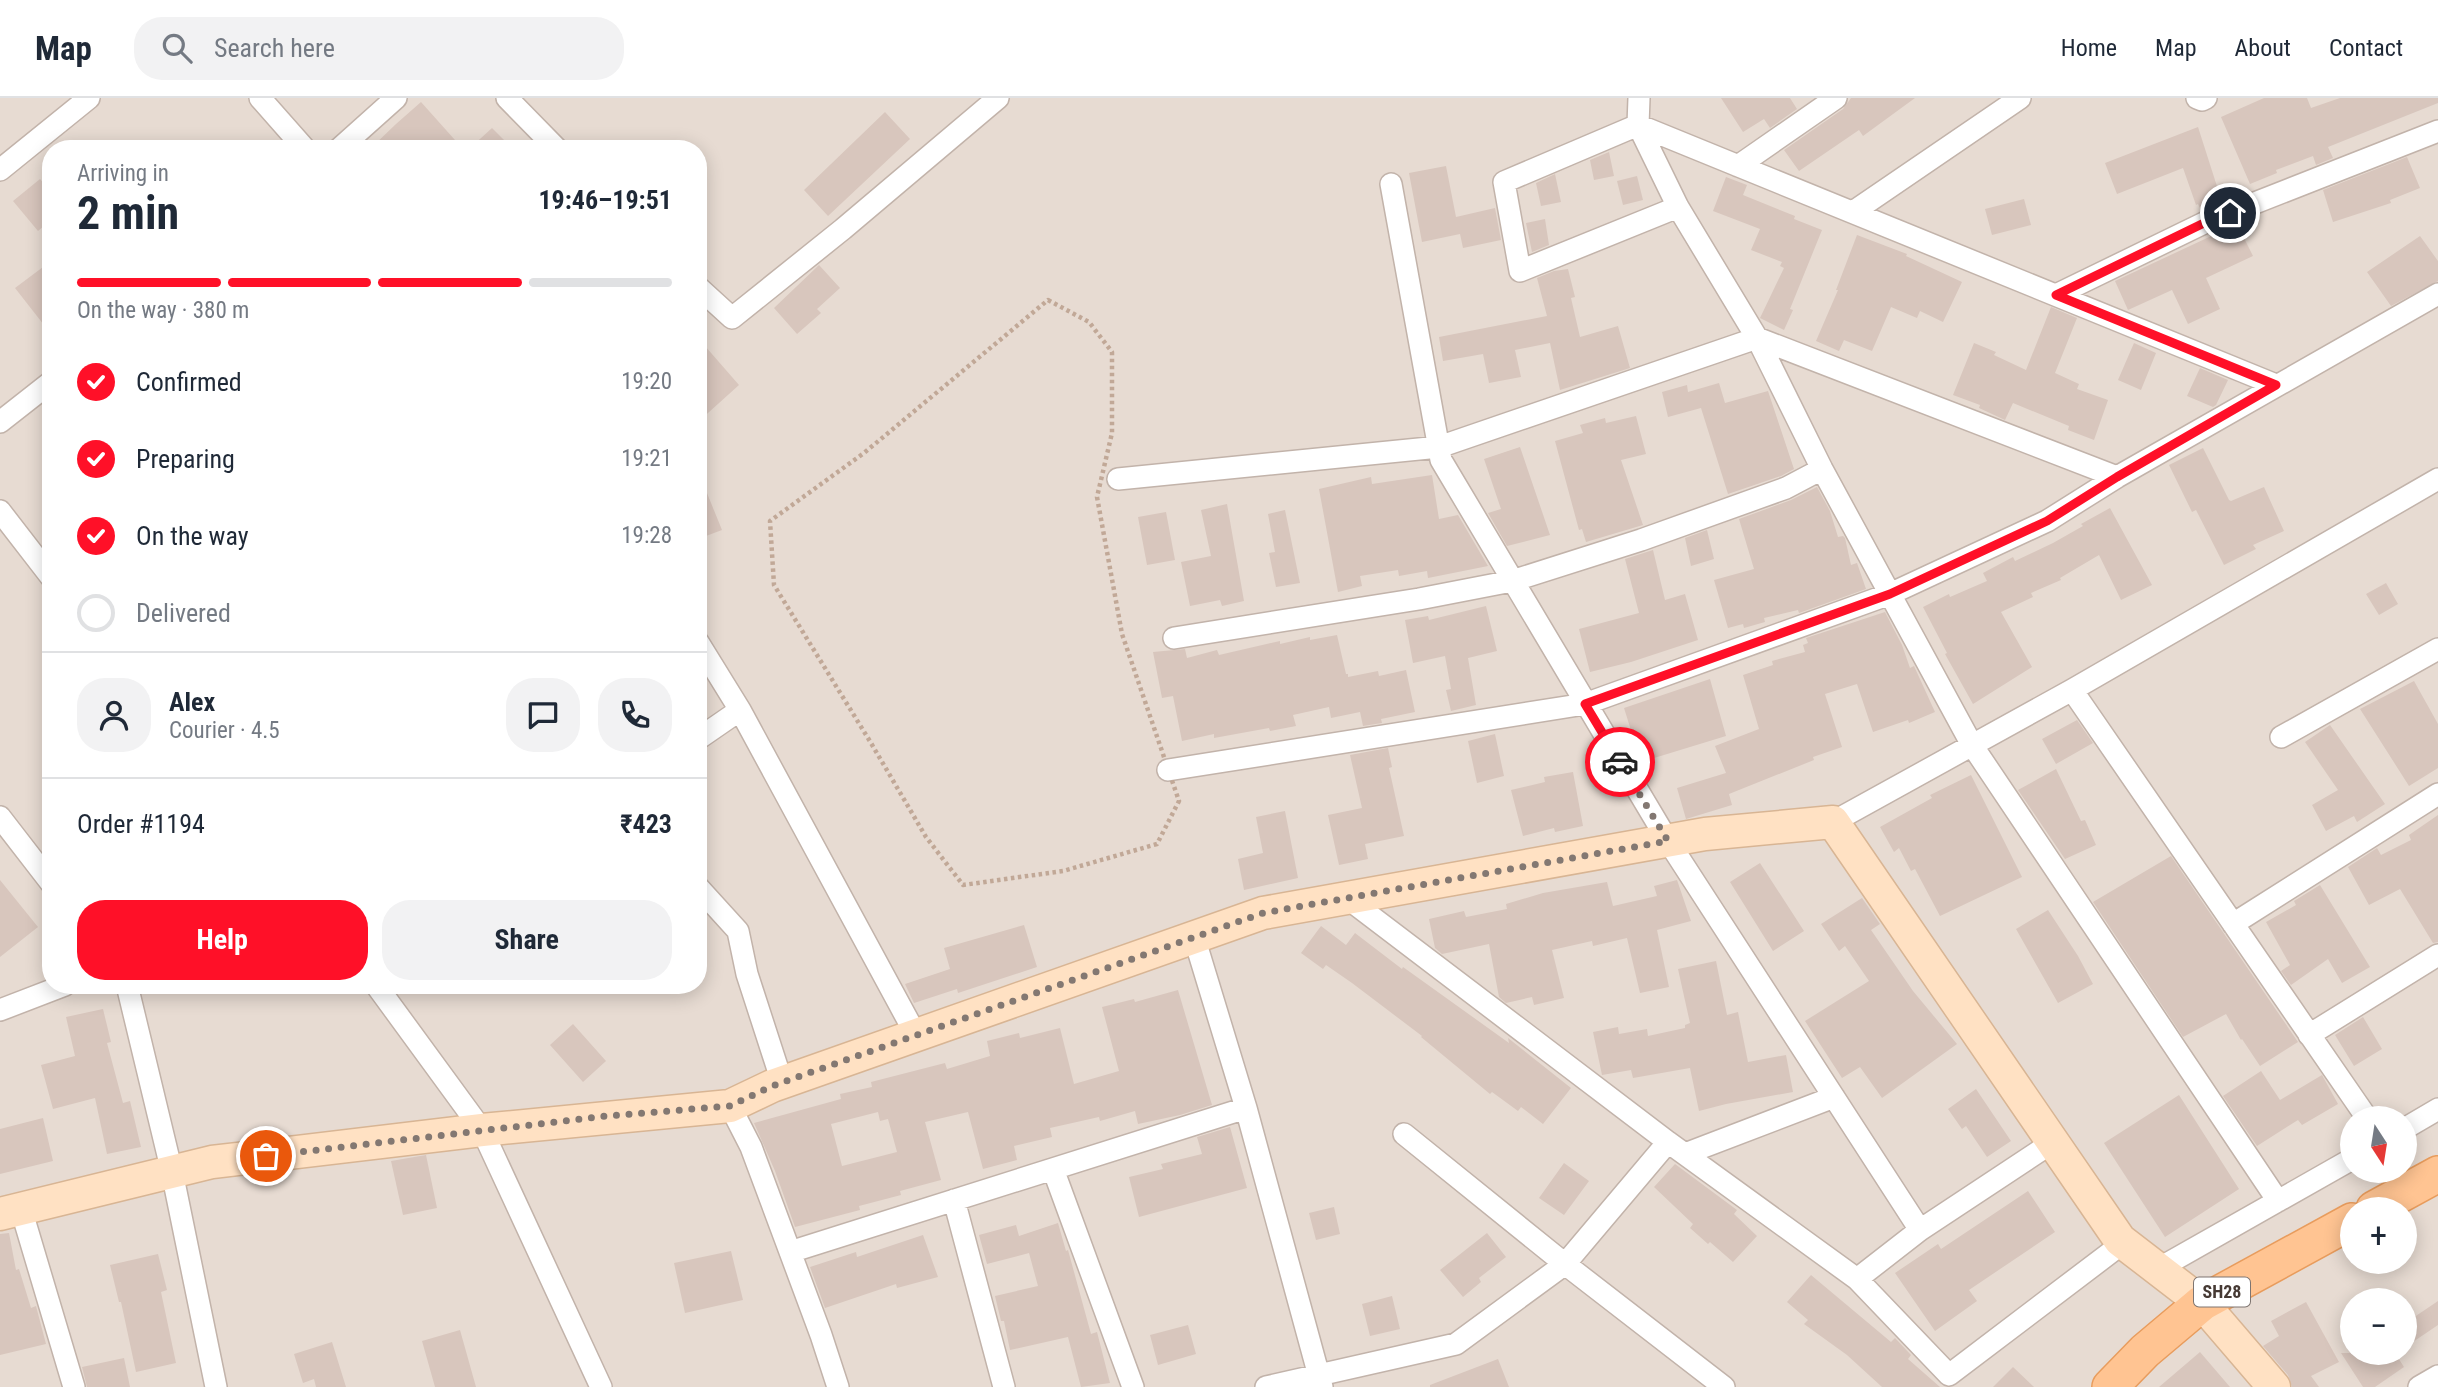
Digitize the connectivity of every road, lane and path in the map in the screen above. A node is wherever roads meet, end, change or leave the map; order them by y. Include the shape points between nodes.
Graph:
1 (89, 98) edge
2 (260, 98) edge
3 (396, 98) edge
4 (507, 98) edge
5 (998, 98) edge
6 (1639, 98) edge
7 (1836, 98) edge
8 (2020, 98) edge
9 (2197, 98) edge
10 (2206, 98) edge
11 (1638, 125) junction
12 (2438, 131) edge
13 (297, 140) edge
14 (349, 140) edge
15 (548, 140) edge
16 (1738, 166) junction
17 (0, 170) edge
18 (1391, 184) dead end
19 (1678, 207) junction
20 (1853, 212) junction
21 (707, 294) edge
22 (2438, 294) edge
23 (2056, 295) junction
24 (1757, 338) junction
25 (2276, 385) junction
26 (42, 389) edge
27 (0, 422) edge
28 (1439, 447) junction
29 (1822, 469) junction
30 (2117, 477) junction
31 (1118, 479) dead end
32 (2438, 479) edge
33 (0, 511) edge
34 (42, 565) edge
35 (1512, 581) junction
36 (1890, 594) junction
37 (1174, 638) dead end
38 (2438, 649) edge
39 (707, 657) edge
40 (2071, 690) junction
41 (1585, 704) junction
42 (740, 710) junction
43 (707, 733) edge
44 (2281, 737) dead end
45 (1972, 745) junction
46 (1168, 770) junction
47 (2438, 794) edge
48 (0, 817) edge
49 (1833, 822) junction
50 (1668, 841) junction
51 (42, 871) edge
52 (707, 897) edge
53 (1347, 898) junction
54 (2233, 924) junction
55 (1194, 937) junction
56 (2438, 955) edge
57 (42, 994) edge
58 (129, 994) edge
59 (383, 994) edge
60 (0, 1010) edge
61 (916, 1035) junction
62 (2309, 1035) junction
63 (782, 1082) junction
64 (1834, 1097) junction
65 (730, 1106) junction
66 (2359, 1106) edge
67 (1246, 1108) junction
68 (2438, 1110) edge
69 (2417, 1122) edge
70 (482, 1130) junction
71 (1404, 1133) dead end
72 (2053, 1142) junction
73 (1676, 1148) junction
74 (2340, 1165) edge
75 (1053, 1169) junction
76 (172, 1172) junction
77 (2438, 1174) edge
78 (2396, 1197) edge
79 (954, 1200) junction
80 (2278, 1201) junction
81 (10, 1212) edge
82 (2340, 1228) edge
83 (1920, 1230) junction
84 (2123, 1242) junction
85 (790, 1252) junction
86 (1565, 1264) junction
87 (2158, 1269) junction
88 (1857, 1279) junction
89 (2202, 1303) junction
90 (2438, 1376) edge
91 (1320, 1381) edge
92 (74, 1387) edge
93 (216, 1387) edge
94 (601, 1387) edge
95 (838, 1387) edge
96 (1004, 1387) edge
97 (1133, 1387) edge
98 (1266, 1387) edge
99 (1724, 1387) edge
100 (2110, 1387) edge
101 (2274, 1387) edge
102 (2419, 1387) edge

1 - 17 street
2 - 13 street
3 - 14 street
4 - 15 street
5 - 21 street via 732,317
6 - 11 street
7 - 16 street
8 - 20 street
9 - 10 street
11 - 16 street
11 - 19 street
11 - 19 street via 1504,182 1520,271
12 - 23 street via 2204,223
16 - 20 street
18 - 28 street
19 - 24 street
20 - 23 street
22 - 25 street
23 - 25 street
24 - 28 street
24 - 29 street
24 - 30 street
25 - 30 street
26 - 27 street
28 - 31 street
28 - 35 street via 1441,460
29 - 35 street via 1786,488
29 - 36 street
30 - 36 street via 2047,521
32 - 40 street
33 - 34 street
35 - 37 street
35 - 41 street
36 - 41 street
36 - 45 street
38 - 44 street
39 - 42 street
40 - 45 street
40 - 54 street
41 - 46 street
41 - 50 street
42 - 43 street
42 - 61 street
45 - 49 street
45 - 80 street
46 - 46 path via 1122,634 1097,497 1112,433 1112,352 1089,322 1048,300 864,453 770,521 774,585 926,837 963,885 1063,871 1157,844 1179,801
47 - 54 street
48 - 51 street
49 - 50 street
49 - 72 street
50 - 53 street
50 - 64 street
52 - 63 street via 738,931
53 - 55 street via 1263,913
53 - 73 street
54 - 62 street
55 - 61 street
55 - 67 street
56 - 62 street
57 - 60 street
58 - 76 street
59 - 70 street
61 - 63 street
62 - 66 street
63 - 65 street
64 - 73 street
64 - 83 street
65 - 70 street
65 - 85 street via 751,1147
67 - 75 street
67 - 91 street
68 - 69 street
70 - 76 street via 212,1162
70 - 94 street
71 - 86 street
72 - 83 street
72 - 84 street
73 - 86 street
73 - 88 street
74 - 80 street
75 - 79 street
75 - 97 street
76 - 81 street
76 - 93 street
77 - 78 main road
79 - 85 street
79 - 96 street
80 - 87 street
81 - 92 street
82 - 89 main road, SH28
83 - 88 street
84 - 87 street
84 - 88 street via 1949,1375
85 - 95 street
86 - 91 street via 1456,1344
86 - 99 street
87 - 89 street
89 - 100 main road, SH28
89 - 101 street
90 - 102 street
91 - 98 street

